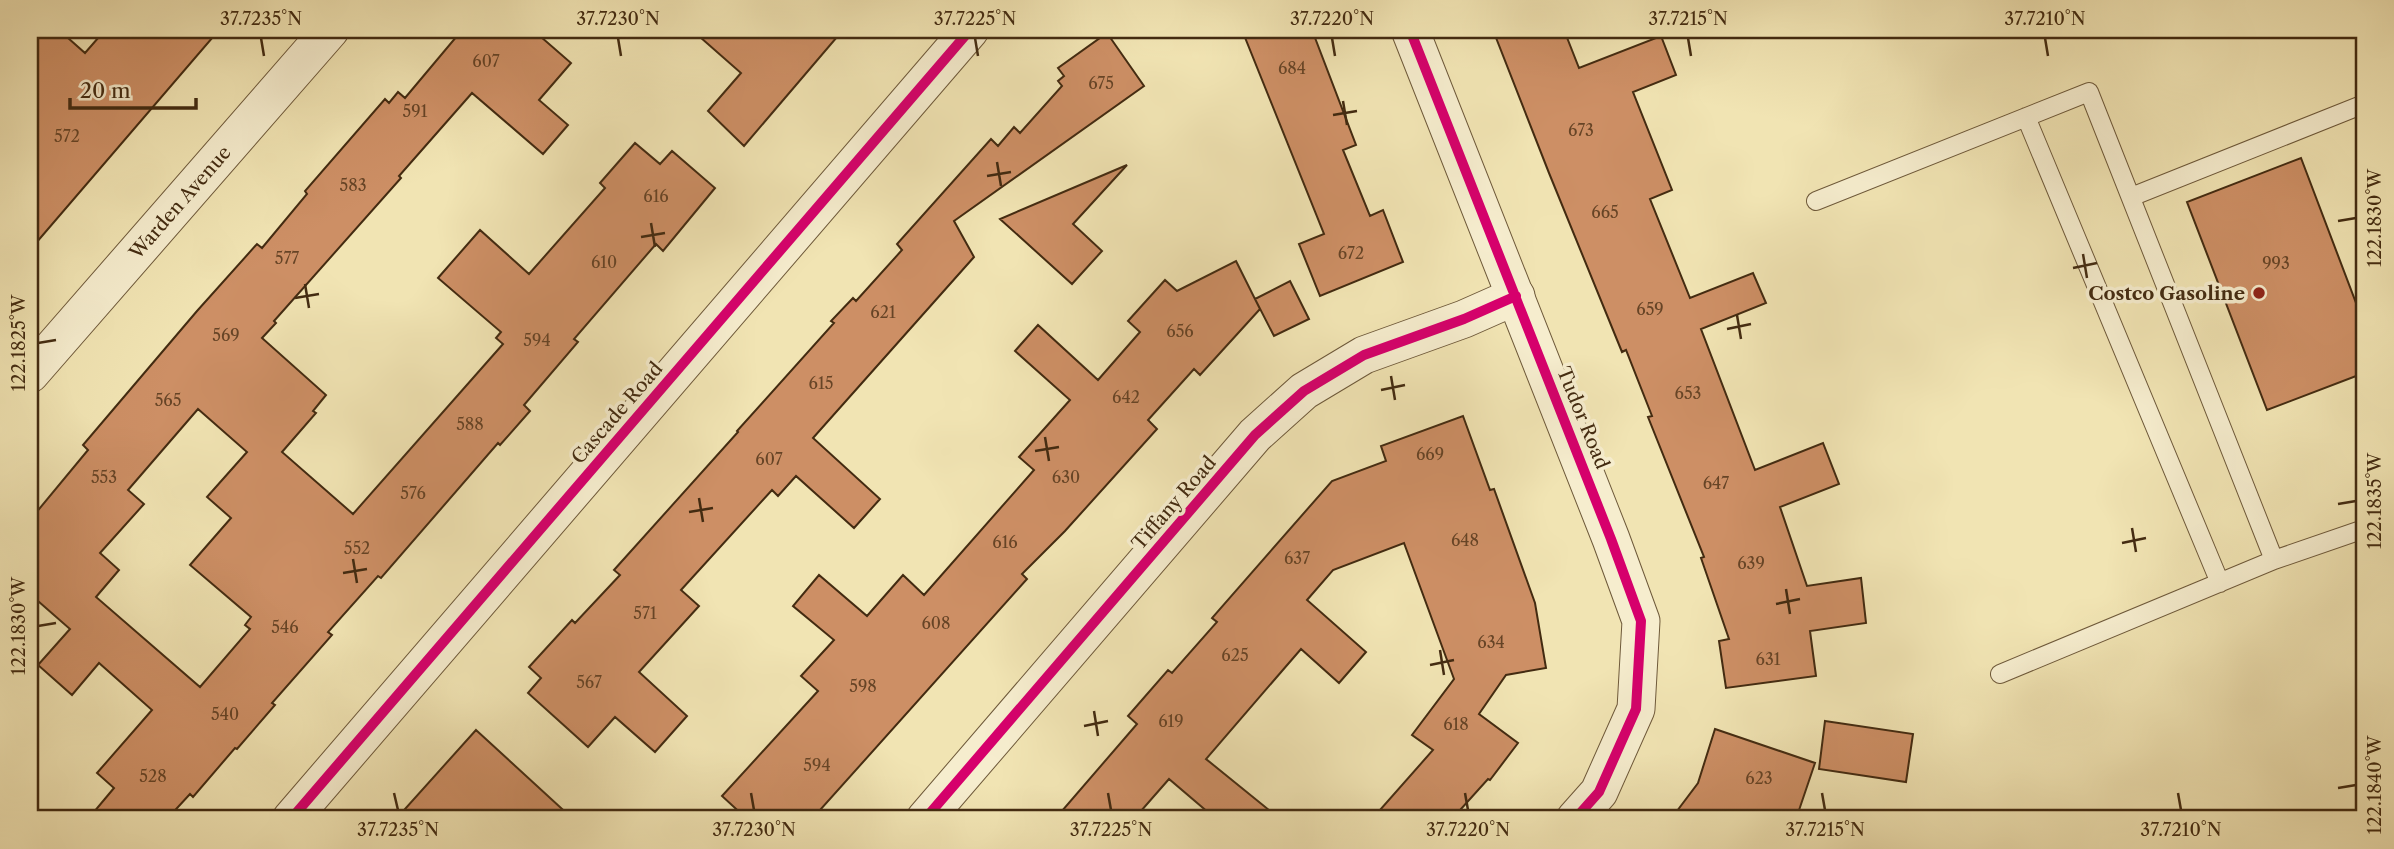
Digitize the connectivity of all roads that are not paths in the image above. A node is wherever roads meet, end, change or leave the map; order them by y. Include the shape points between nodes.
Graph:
1 (330, 30) edge
2 (970, 30) edge
3 (1410, 30) edge
4 (2364, 104) edge
5 (2026, 117) junction
6 (2131, 197) junction
7 (1815, 201) dead end
8 (1516, 296) junction
9 (30, 374) edge
10 (2364, 529) edge
11 (2274, 560) junction
12 (2220, 583) junction
13 (2000, 674) dead end
14 (291, 819) edge
15 (925, 819) edge
16 (1575, 819) edge

1 - 9 street, Warden Avenue
2 - 14 street, Cascade Road
3 - 8 street, Tudor Road
4 - 6 lane
5 - 6 lane via 2089,92
5 - 7 lane
5 - 12 lane
6 - 11 lane
8 - 15 street, Tiffany Road via 1364,355 1304,391 1255,435
8 - 16 street, Tudor Road via 1641,621 1636,709 1599,792
10 - 11 lane
11 - 12 lane
12 - 13 lane

